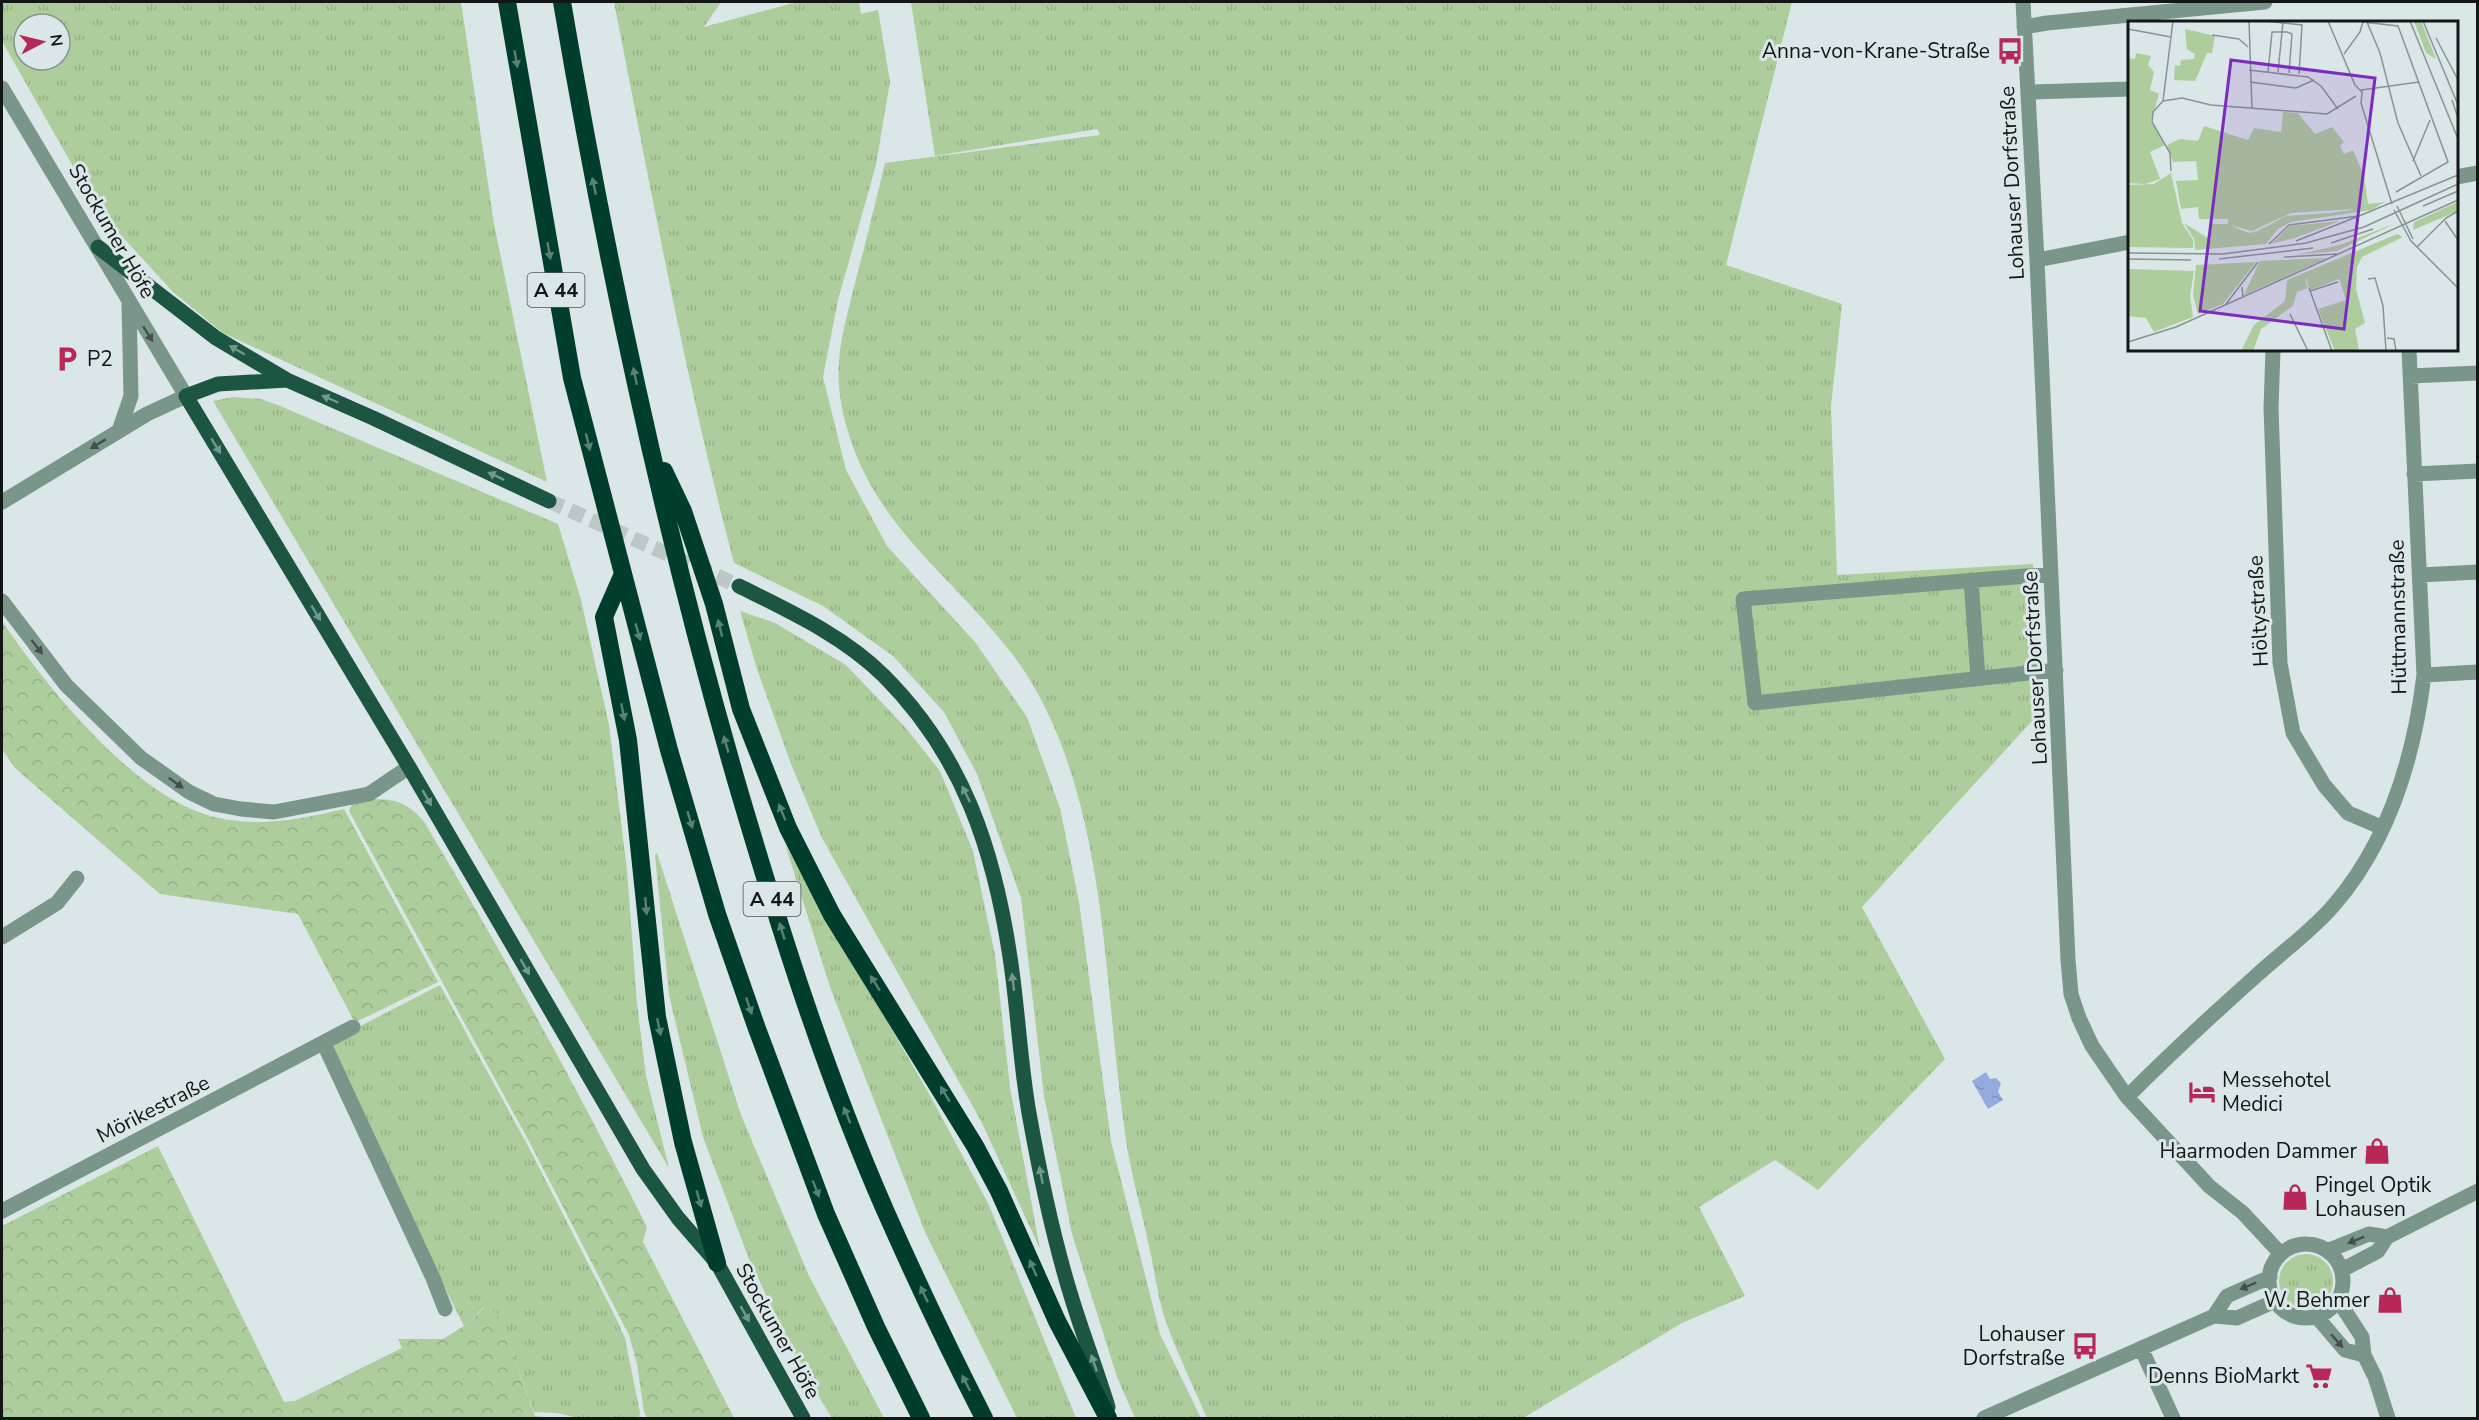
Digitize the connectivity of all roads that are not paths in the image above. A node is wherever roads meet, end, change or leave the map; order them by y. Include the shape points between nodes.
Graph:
1 (507, 2) edge
2 (562, 2) edge
3 (2023, 2) edge
4 (2265, 2) edge
5 (2024, 27) junction
6 (2, 88) edge
7 (2128, 89) edge
8 (2028, 92) junction
9 (2478, 173) edge
10 (2458, 177) edge
11 (2128, 242) edge
12 (98, 247) junction
13 (2037, 260) junction
14 (129, 303) junction
15 (2273, 351) edge
16 (2409, 351) edge
17 (2478, 374) edge
18 (2410, 376) junction
19 (287, 380) junction
20 (186, 396) junction
21 (119, 430) junction
22 (647, 434) junction
23 (2478, 471) edge
24 (2414, 474) junction
25 (549, 501) tunnel mouth
26 (2, 502) edge
27 (2478, 572) edge
28 (2051, 574) junction
29 (2420, 575) junction
30 (622, 576) junction
31 (1971, 580) junction
32 (740, 585) tunnel mouth
33 (2, 601) edge
34 (2056, 670) junction
35 (2478, 672) edge
36 (2424, 675) junction
37 (1978, 678) junction
38 (409, 767) junction
39 (2383, 828) junction
40 (77, 878) dead end
41 (2, 937) edge
42 (353, 1027) dead end
43 (324, 1044) junction
44 (2127, 1096) junction
45 (2478, 1191) edge
46 (2, 1211) edge
47 (2387, 1237) junction
48 (2327, 1251) junction
49 (2281, 1254) junction
50 (717, 1263) junction
51 (2342, 1270) junction
52 (2270, 1277) junction
53 (2338, 1300) junction
54 (2275, 1301) junction
55 (445, 1309) dead end
56 (2214, 1316) junction
57 (2316, 1316) junction
58 (2140, 1348) junction
59 (2364, 1355) junction
60 (803, 1419) edge
61 (921, 1419) edge
62 (984, 1419) edge
63 (1110, 1419) edge
64 (1984, 1419) edge
65 (2173, 1419) edge
66 (2388, 1419) edge

1 -> 30 highway, A 44 via 572,378
22 -> 2 highway, A 44 via 588,156
3 - 5 street, Lohauser Dorfstraße
4 - 5 street
5 - 8 street, Lohauser Dorfstraße
6 - 12 street, Stockumer Höfe
7 - 8 street
8 - 13 street, Lohauser Dorfstraße
9 - 10 street
11 - 13 street
12 - 14 street, Stockumer Höfe
19 -> 12 main road via 216,338
13 - 28 street, Lohauser Dorfstraße
14 -> 20 street, Stockumer Höfe
14 - 21 street via 131,396
15 - 39 street, Höltystraße via 2271,408 2280,663 2293,733 2324,785 2348,813
16 - 18 street, Hüttmannstraße
17 - 18 street
18 - 24 street, Hüttmannstraße
19 - 20 main road via 218,384
25 -> 19 main road
20 - 21 street
20 -> 38 main road, Stockumer Höfe
21 -> 26 street
62 -> 22 highway, A 44 via 884,1208 788,950 722,731
63 -> 22 highway via 1057,1321 975,1146 832,915 788,828 741,709 714,604 683,511
23 - 24 street
24 - 29 street, Hüttmannstraße
27 - 29 street
28 - 31 street
28 - 34 street, Lohauser Dorfstraße
29 - 36 street, Hüttmannstraße
30 -> 50 highway via 603,617 628,740 657,1017 683,1142
30 -> 61 highway, A 44 via 717,914 756,1026 826,1214
31 - 37 street
31 - 37 street via 1743,599 1755,703
63 -> 32 main road via 1045,1196 1029,1110 1002,906 989,852 971,804 947,755 884,675 843,643
33 -> 38 street via 66,685 141,758 189,792 214,804 274,812 369,794
34 - 37 street
34 - 44 street, Lohauser Dorfstraße via 2071,994 2091,1046
35 - 36 street
36 - 39 street, Hüttmannstraße via 2407,767
38 -> 50 main road, Stockumer Höfe via 643,1169
39 - 44 street, Hüttmannstraße via 2334,905
40 - 41 street via 57,903
42 - 43 street, Mörikestraße
43 - 46 street, Mörikestraße
43 - 55 street
44 - 49 street, Lohauser Dorfstraße via 2210,1186 2243,1213
45 - 47 street
47 -> 48 street via 2369,1234
47 - 51 street via 2378,1251
48 - 49 street via 2303,1244
48 - 51 street
49 - 52 street
50 -> 60 main road, Stockumer Höfe
51 - 53 street
52 - 54 street
52 -> 56 street via 2227,1296
53 - 57 street
53 - 59 street via 2362,1337
54 - 56 street via 2237,1318
54 - 57 street via 2298,1317
56 - 58 street
57 -> 59 street via 2345,1350
58 - 64 street
58 - 65 street
59 - 66 street

